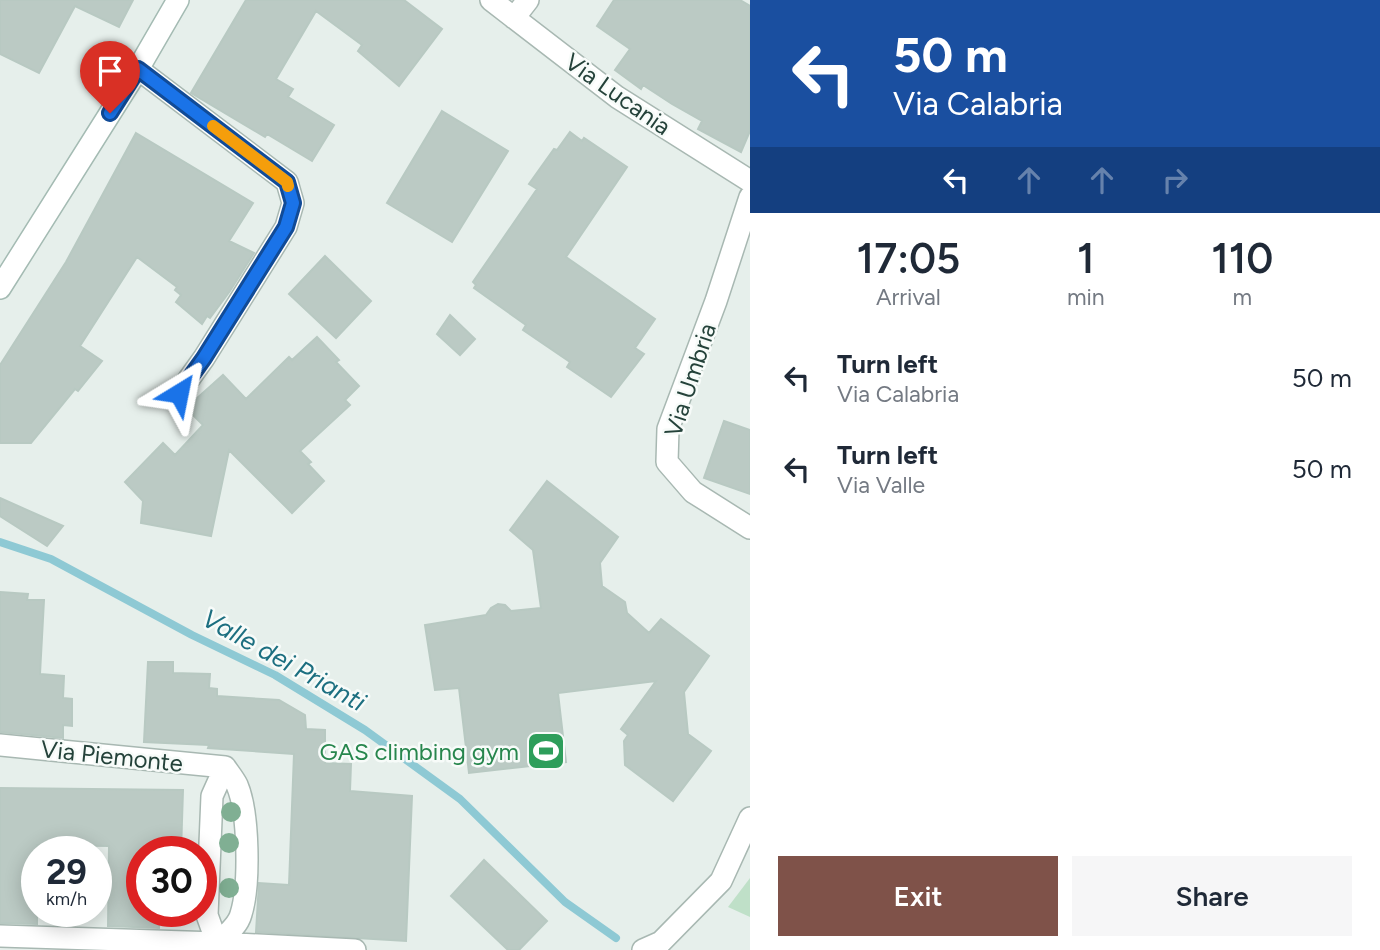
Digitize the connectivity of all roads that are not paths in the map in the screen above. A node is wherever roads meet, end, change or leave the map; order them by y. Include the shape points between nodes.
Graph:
1 (178, 0) edge
2 (491, 0) edge
3 (528, 0) edge
4 (514, 18) junction
5 (138, 69) junction
6 (750, 181) edge
7 (750, 197) edge
8 (0, 288) edge
9 (179, 393) dead end
10 (750, 528) edge
11 (0, 745) edge
12 (225, 767) junction
13 (750, 818) edge
14 (0, 936) edge
15 (217, 946) edge
16 (355, 950) edge
17 (643, 950) edge

1 - 5 street
2 - 4 street, Via Lucania
3 - 4 street
4 - 6 street, Via Lucania via 617,97
5 - 8 street
5 - 9 street via 287,182 293,203 286,227
7 - 10 street, Via Umbria via 668,429 667,462 693,492
11 - 12 street, Via Piemonte
12 - 15 street, Via Piemonte via 212,796 207,915
12 - 15 street via 237,784 244,811 246,876 241,916
13 - 17 street via 721,881 661,942
14 - 15 street
15 - 16 street

